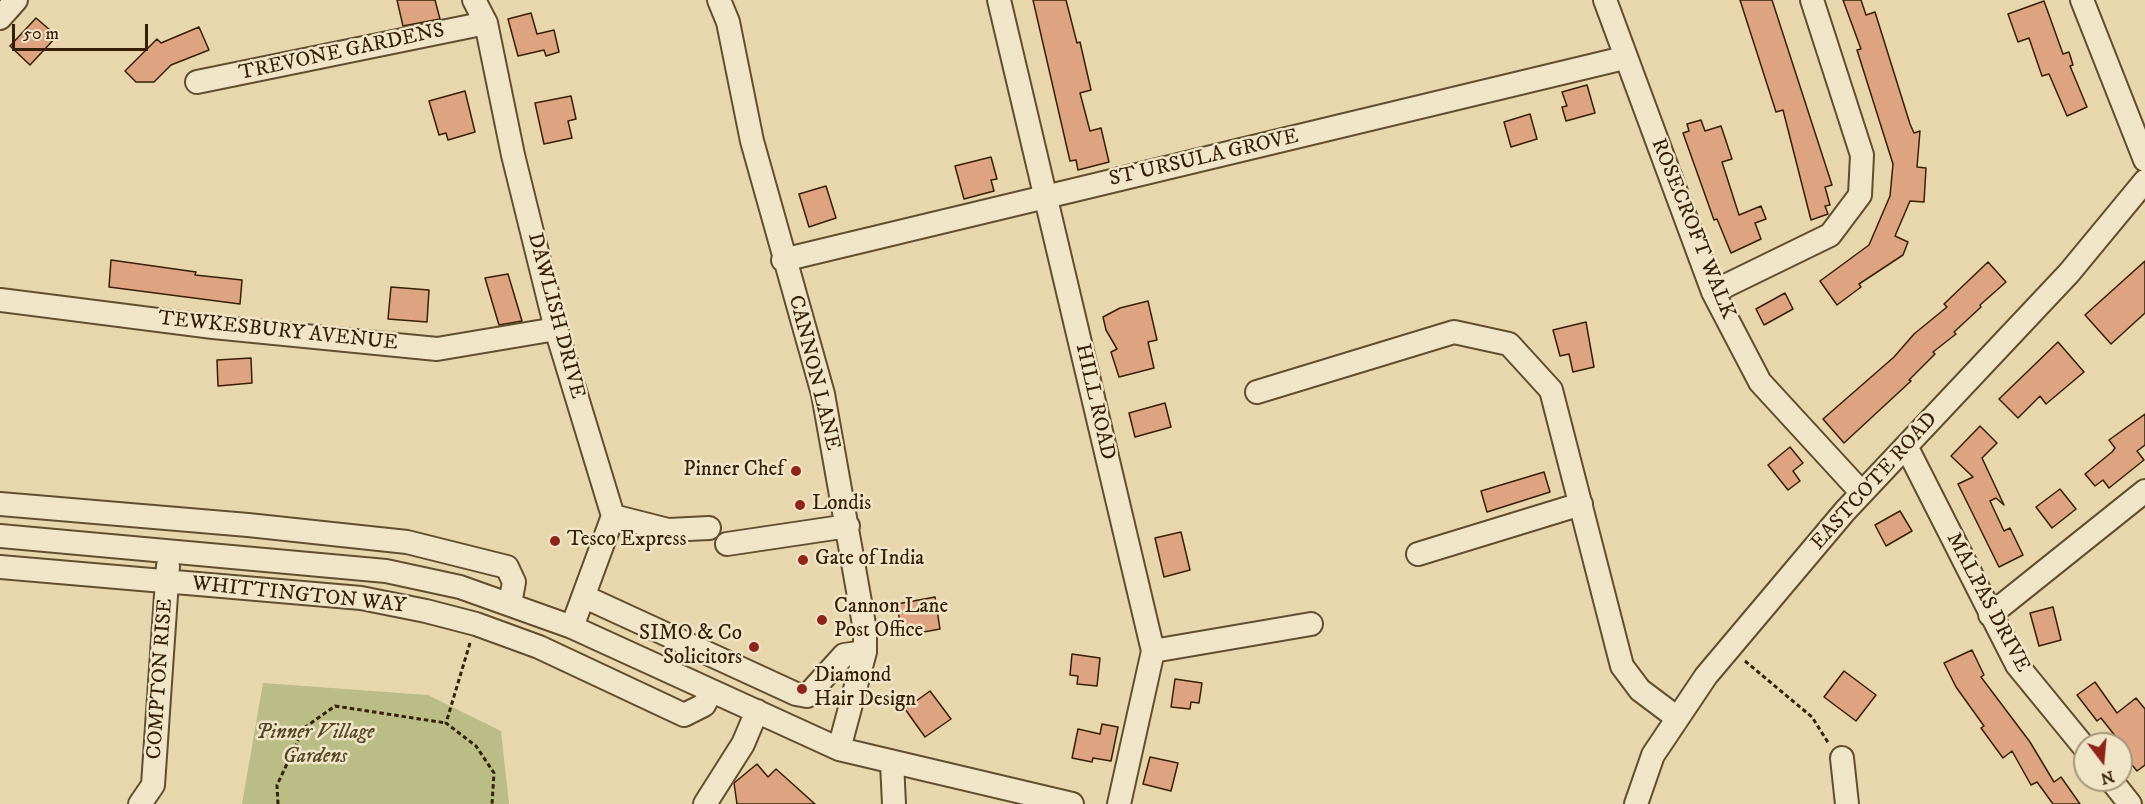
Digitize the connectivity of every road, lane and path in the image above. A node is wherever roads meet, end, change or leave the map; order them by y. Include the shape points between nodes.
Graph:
1 (16, 0) edge
2 (474, 0) edge
3 (719, 0) edge
4 (999, 0) edge
5 (1605, 0) edge
6 (1812, 0) edge
7 (2082, 0) edge
8 (0, 18) edge
9 (486, 23) junction
10 (1624, 58) junction
11 (197, 82) dead end
12 (2145, 160) edge
13 (2145, 181) edge
14 (1045, 197) junction
15 (783, 260) junction
16 (1713, 292) junction
17 (0, 300) edge
18 (556, 329) junction
19 (1257, 392) dead end
20 (1906, 446) junction
21 (2145, 491) edge
22 (1862, 493) junction
23 (0, 504) edge
24 (1581, 504) junction
25 (613, 516) junction
26 (848, 526) junction
27 (708, 528) dead end
28 (0, 536) edge
29 (727, 544) dead end
30 (169, 549) junction
31 (1418, 554) dead end
32 (0, 567) edge
33 (167, 581) junction
34 (585, 597) junction
35 (510, 604) junction
36 (1989, 615) junction
37 (476, 624) junction
38 (1311, 624) dead end
39 (572, 627) junction
40 (1730, 649) junction
41 (1153, 651) junction
42 (865, 652) junction
43 (711, 692) junction
44 (757, 711) junction
45 (1676, 717) junction
46 (446, 723) junction
47 (2073, 733) edge
48 (839, 749) junction
49 (1842, 758) joint
50 (892, 763) junction
51 (2120, 792) edge
52 (140, 804) edge
53 (278, 804) edge
54 (492, 804) edge
55 (705, 804) edge
56 (894, 804) edge
57 (1072, 804) edge
58 (1119, 804) edge
59 (1636, 804) edge
60 (1847, 804) edge
61 (2130, 804) edge

1 - 8 street
2 - 9 street, DAWLISH DRIVE
3 - 15 street, CANNON LANE via 728,22 752,141
4 - 14 street, HILL ROAD
5 - 10 street, ROSECROFT WALK
6 - 16 street via 1862,155 1860,195 1830,235
7 - 12 street
9 - 11 street, TREVONE GARDENS
9 - 18 street, DAWLISH DRIVE via 513,155
10 - 14 street, ST URSULA GROVE
10 - 16 street, ROSECROFT WALK
13 - 20 street, EASTCOTE ROAD via 2069,273
14 - 15 street, ST URSULA GROVE
14 - 41 street, HILL ROAD
15 - 26 street, CANNON LANE via 823,394
16 - 22 street, ROSECROFT WALK via 1760,382
17 - 18 street, TEWKESBURY AVENUE via 213,327 437,349
18 - 25 street, DAWLISH DRIVE
19 - 24 street via 1454,332 1509,344 1551,390
20 - 22 street, EASTCOTE ROAD
20 - 36 street, MALPAS DRIVE
21 - 36 street
22 - 40 street, EASTCOTE ROAD
23 - 35 street via 407,542 507,567 514,582
24 - 31 street
24 - 45 street via 1622,666 1640,690
25 - 27 street via 668,530
25 - 34 street
26 - 29 street
26 - 42 street, CANNON LANE
28 - 30 street, WHITTINGTON WAY
30 - 33 street, COMPTON RISE
30 - 35 street, WHITTINGTON WAY via 386,571 460,587
32 - 33 street, WHITTINGTON WAY
33 - 37 street, WHITTINGTON WAY via 361,598
33 - 52 street, COMPTON RISE via 153,785
34 - 39 street
34 - 42 street via 796,694 807,696 844,655
35 - 39 street, WHITTINGTON WAY
36 - 47 street, MALPAS DRIVE via 2017,665
37 - 43 street, WHITTINGTON WAY via 538,647 684,715 704,705
37 - 46 path
38 - 41 street
39 - 43 street, WHITTINGTON WAY
40 - 45 street, EASTCOTE ROAD
40 - 49 path via 1812,717
41 - 58 street, HILL ROAD
42 - 48 street, CANNON LANE
43 - 44 street, WHITTINGTON WAY
44 - 48 street, WHITTINGTON WAY
44 - 55 street via 743,744
45 - 59 street, EASTCOTE ROAD via 1653,755
46 - 53 path via 335,706 304,729 277,785
46 - 54 path via 476,746 494,773
48 - 50 street, WHITTINGTON WAY
49 - 60 street
50 - 56 street
50 - 57 street, WHITTINGTON WAY
51 - 61 street

